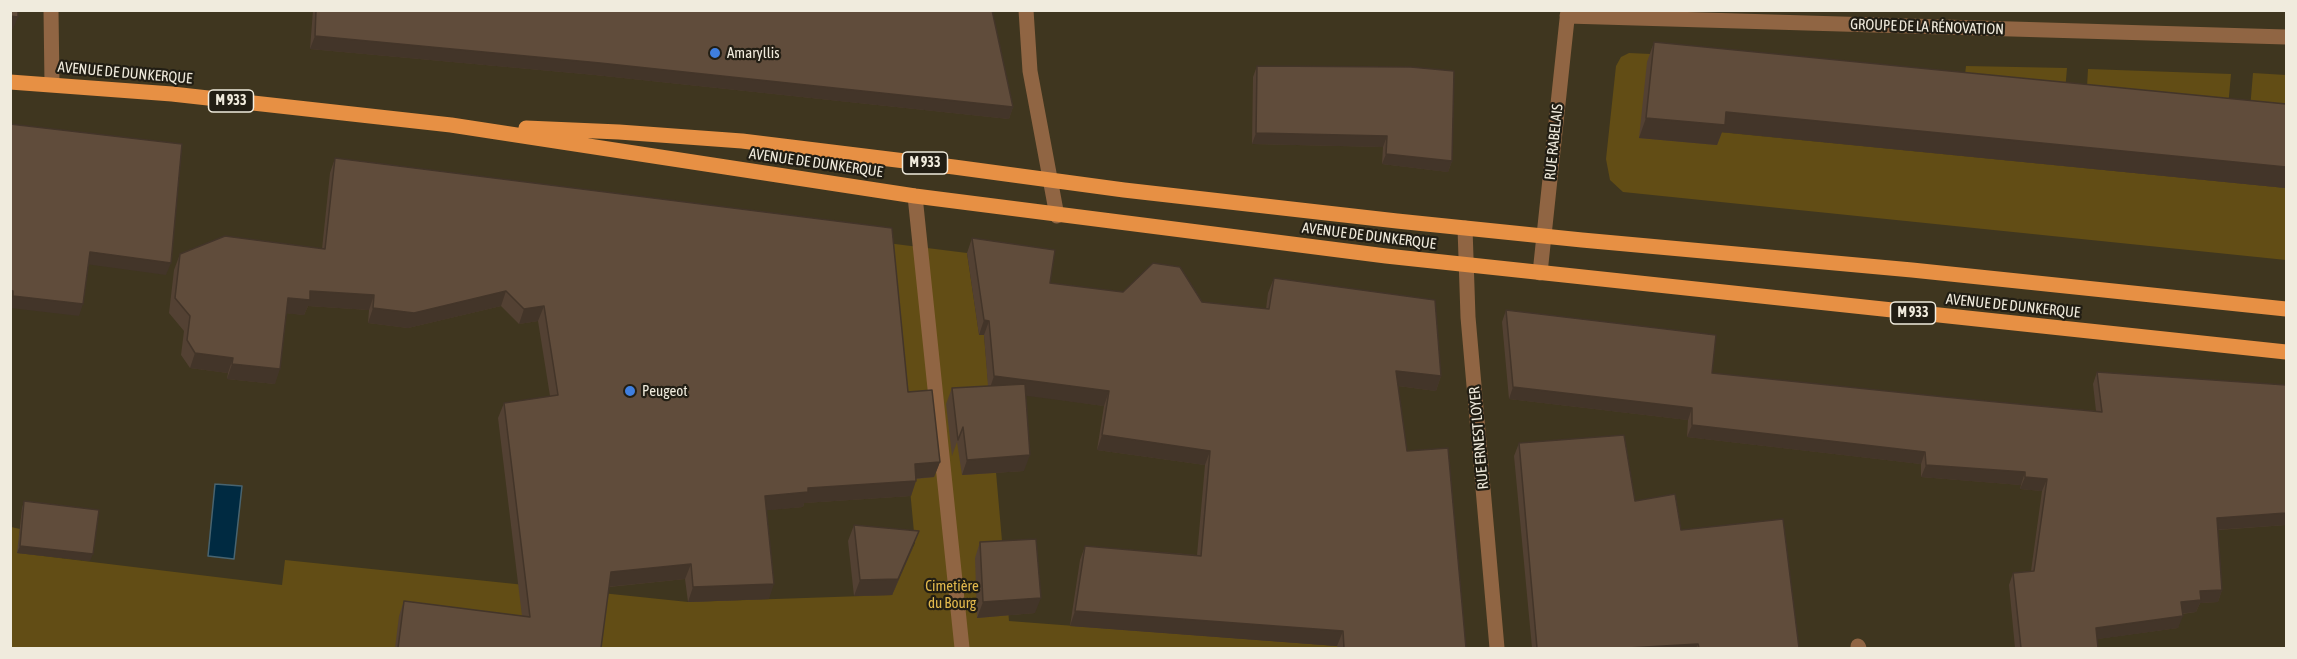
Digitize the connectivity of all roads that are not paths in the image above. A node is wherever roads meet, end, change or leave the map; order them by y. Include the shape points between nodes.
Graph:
1 (51, 10) edge
2 (1026, 10) edge
3 (1567, 14) edge
4 (2286, 37) edge
5 (10, 82) edge
6 (52, 84) junction
7 (451, 125) junction
8 (1052, 180) junction
9 (915, 196) junction
10 (1057, 216) junction
11 (1465, 228) junction
12 (1544, 236) junction
13 (1466, 265) junction
14 (1540, 273) junction
15 (2286, 309) edge
16 (2286, 352) edge
17 (962, 648) edge
18 (1497, 648) edge

1 - 6 street
2 - 8 street via 1030,71
3 - 4 street, GROUPE DE LA RÉNOVATION
3 - 12 street, RUE RABELAIS
5 - 6 main road, AVENUE DE DUNKERQUE / M 933
6 - 7 main road, AVENUE DE DUNKERQUE / M 933
7 - 8 main road, AVENUE DE DUNKERQUE / M 933 via 742,141
7 - 9 main road, AVENUE DE DUNKERQUE / M 933
8 - 10 street
8 - 11 main road, AVENUE DE DUNKERQUE / M 933
9 - 10 main road, AVENUE DE DUNKERQUE / M 933
9 - 17 street
10 - 13 main road, AVENUE DE DUNKERQUE / M 933
11 - 12 main road, AVENUE DE DUNKERQUE / M 933
11 - 13 street, RUE ERNEST LOYER
12 - 14 street, RUE RABELAIS
12 - 15 main road, AVENUE DE DUNKERQUE / M 933
13 - 14 main road, AVENUE DE DUNKERQUE / M 933
13 - 18 street, RUE ERNEST LOYER
14 - 16 main road, AVENUE DE DUNKERQUE / M 933

